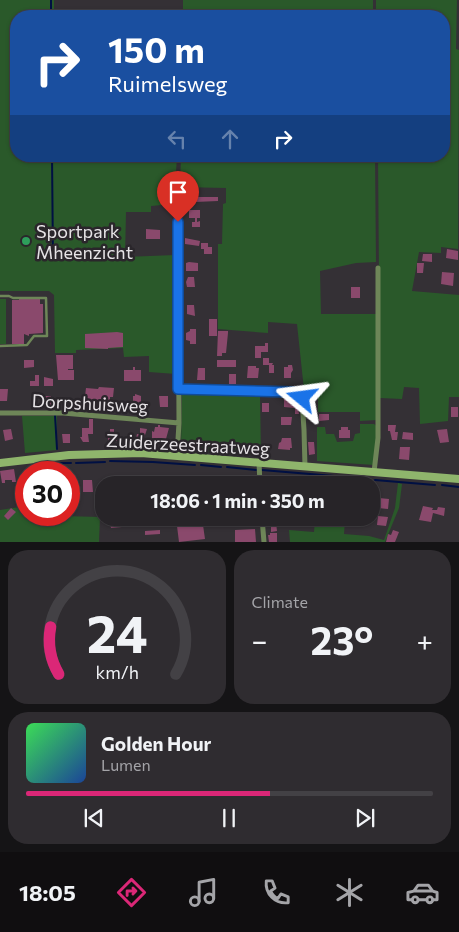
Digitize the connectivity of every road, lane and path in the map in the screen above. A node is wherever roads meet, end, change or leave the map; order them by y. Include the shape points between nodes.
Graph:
1 (178, 203) dead end
2 (378, 268) dead end
3 (0, 296) edge
4 (0, 346) edge
5 (178, 389) junction
6 (0, 413) edge
7 (179, 423) junction
8 (177, 456) junction
9 (259, 462) junction
10 (0, 464) edge
11 (305, 466) junction
12 (374, 474) junction
13 (260, 476) edge
14 (459, 479) edge
15 (263, 526) edge
16 (264, 542) edge

1 - 5 street
2 - 12 street via 378,438
3 - 4 lane via 46,298 47,336 34,336 27,345
5 - 7 street
5 - 11 street via 299,394 302,398
6 - 7 street, Dorpshuisweg via 63,413
7 - 8 street
8 - 9 main road, Zuiderzeestraatweg
8 - 10 main road, Zuiderzeestraatweg via 95,454
9 - 11 main road, Zuiderzeestraatweg
9 - 13 street
11 - 12 main road, Zuiderzeestraatweg
12 - 14 main road, Zuiderzeestraatweg
15 - 16 street

